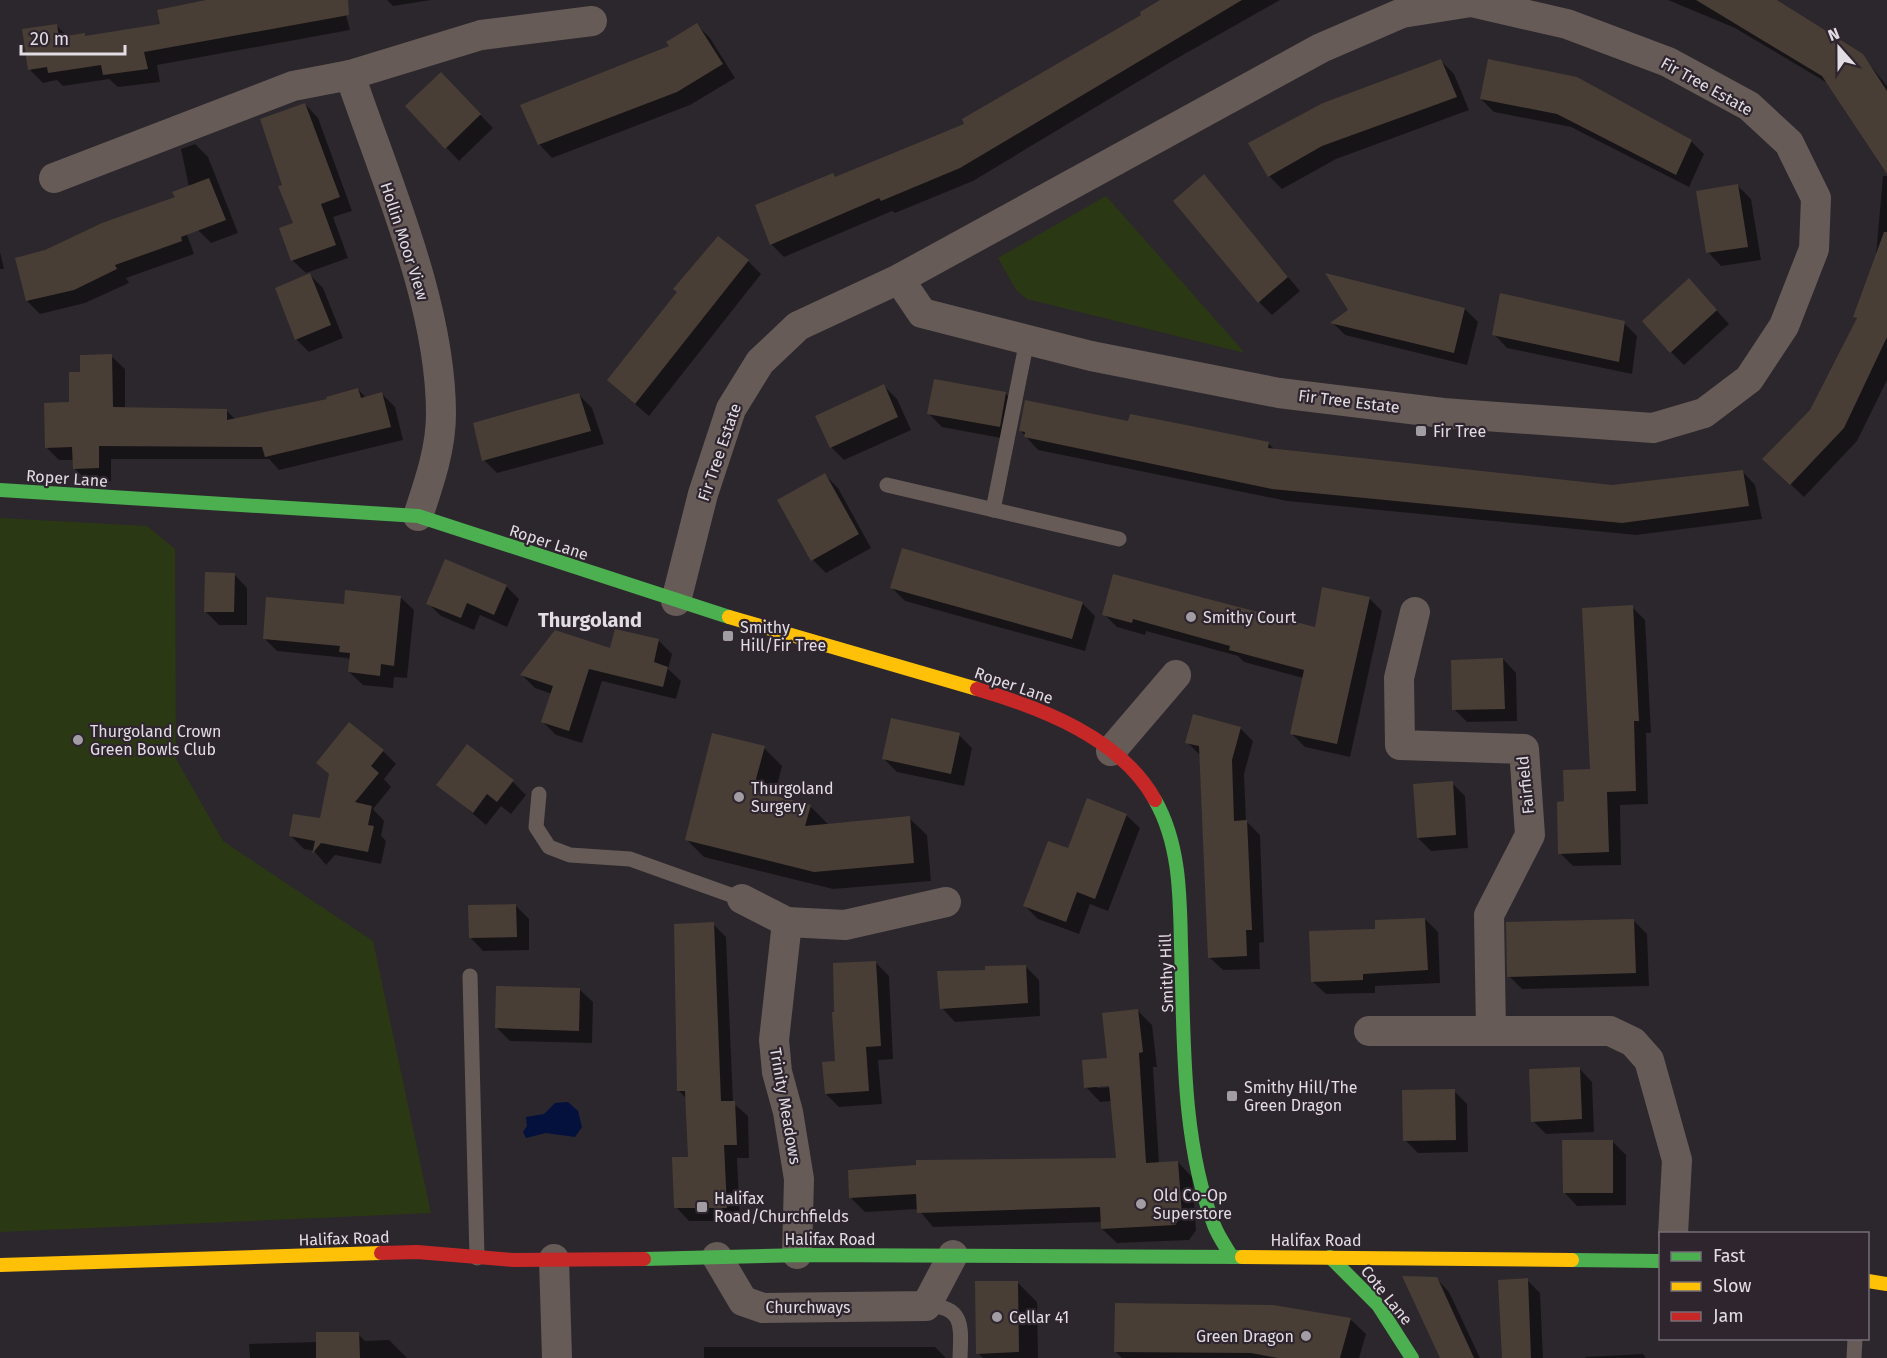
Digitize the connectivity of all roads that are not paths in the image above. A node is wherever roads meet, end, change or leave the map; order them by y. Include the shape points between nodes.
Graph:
1 (592, 21) dead end
2 (350, 75) junction
3 (54, 178) dead end
4 (899, 279) junction
5 (1027, 340) junction
6 (887, 485) dead end
7 (0, 490) edge
8 (993, 510) junction
9 (418, 516) junction
10 (1119, 540) dead end
11 (676, 601) junction
12 (1415, 612) dead end
13 (1176, 675) dead end
14 (1070, 724) joint
15 (1111, 751) junction
16 (539, 795) dead end
17 (742, 899) joint
18 (946, 902) dead end
19 (787, 922) junction
20 (470, 976) dead end
21 (1369, 1031) dead end
22 (1491, 1031) junction
23 (1673, 1232) edge
24 (797, 1254) junction
25 (953, 1255) junction
26 (717, 1257) junction
27 (1232, 1257) junction
28 (1330, 1257) junction
29 (477, 1258) junction
30 (554, 1259) junction
31 (1659, 1261) edge
32 (0, 1265) edge
33 (1869, 1281) edge
34 (1887, 1284) edge
35 (926, 1306) junction
36 (1855, 1340) edge
37 (557, 1358) edge
38 (960, 1358) edge
39 (1412, 1358) edge
40 (1854, 1358) edge

1 - 2 street via 481,34
2 - 3 street via 293,86
2 - 9 street, Hollin Moor View via 420,282 436,358 441,415 434,469
4 - 5 street, Fir Tree Estate via 922,314
4 - 5 street, Fir Tree Estate via 1321,48 1402,13 1471,2 1567,24 1668,62 1749,106 1789,143 1816,198 1814,249 1784,326 1749,379 1704,413 1653,428 1443,413 1279,393
4 - 11 street, Fir Tree Estate via 798,326 760,362 731,409 703,494
5 - 8 lane
6 - 8 lane
7 - 9 main road, Roper Lane
8 - 10 lane
9 - 11 main road, Roper Lane
11 - 14 main road, Roper Lane via 994,694
12 - 22 street, Fairfield via 1399,678 1400,745 1524,749 1530,835 1489,915
13 - 15 street
14 - 15 main road, Smithy Hill
15 - 27 main road, Smithy Hill via 1146,783 1162,812 1175,853 1186,1086 1198,1167 1222,1244
16 - 17 lane via 536,827 549,847 570,855 630,859
17 - 19 street
18 - 19 street via 845,925
19 - 24 street, Trinity Meadows via 774,1040 799,1179
20 - 29 lane
21 - 22 street
22 - 23 street via 1610,1031 1633,1041 1649,1060 1677,1160
24 - 25 main road, Halifax Road
24 - 26 main road, Halifax Road
25 - 27 main road, Halifax Road
25 - 35 street
26 - 30 main road, Halifax Road
26 - 35 street, Churchways via 742,1301 764,1308
27 - 28 main road, Halifax Road
28 - 31 main road, Halifax Road
28 - 39 main road, Cote Lane via 1378,1305
29 - 30 main road, Halifax Road
29 - 32 main road, Halifax Road via 417,1252
30 - 37 street
33 - 34 main road
35 - 38 lane, Churchways via 941,1305 953,1312 961,1325
36 - 40 lane

